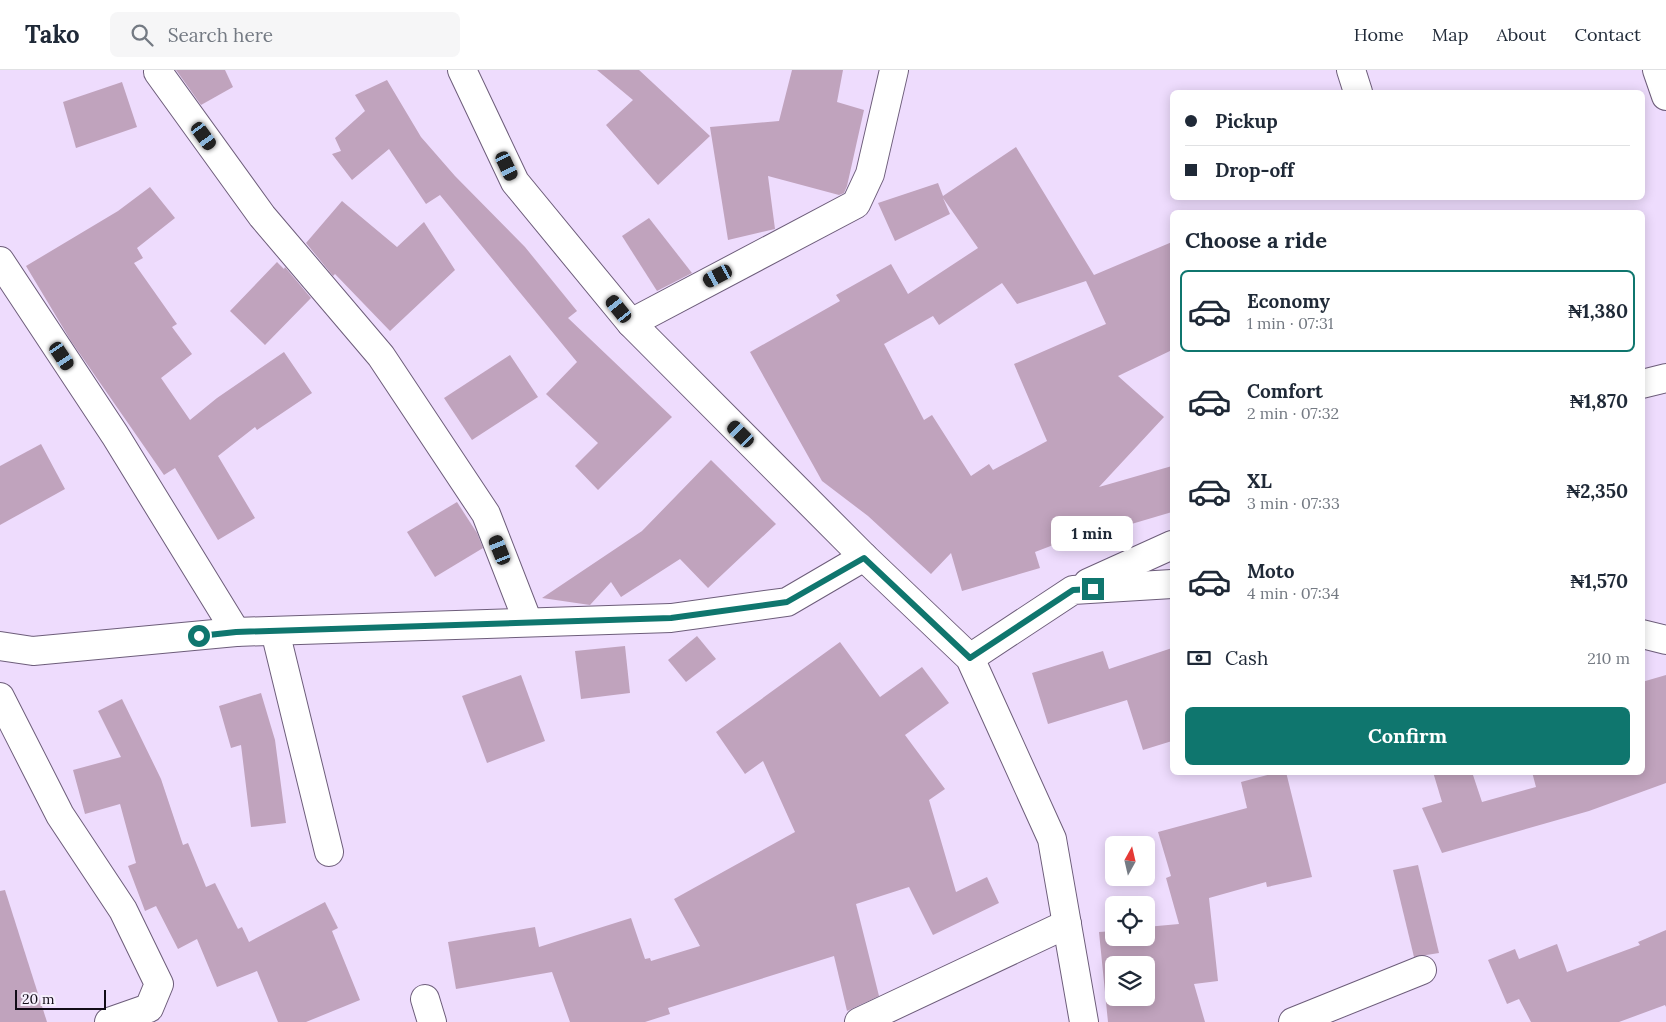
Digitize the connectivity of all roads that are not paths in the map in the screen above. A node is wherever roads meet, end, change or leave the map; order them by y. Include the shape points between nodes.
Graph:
1 (462, 70) edge
2 (894, 70) edge
3 (1351, 70) edge
4 (1657, 70) edge
5 (158, 72) dead end
6 (1357, 90) edge
7 (1666, 96) edge
8 (0, 261) edge
9 (631, 323) junction
10 (1666, 378) edge
11 (1645, 383) edge
12 (1170, 546) edge
13 (864, 558) junction
14 (1170, 584) edge
15 (1073, 590) junction
16 (528, 622) junction
17 (275, 631) junction
18 (236, 632) junction
19 (1645, 635) edge
20 (1666, 640) edge
21 (0, 646) edge
22 (970, 658) junction
23 (0, 697) edge
24 (329, 852) dead end
25 (1066, 924) junction
26 (1422, 970) dead end
27 (109, 1022) edge
28 (859, 1022) edge
29 (1084, 1022) edge
30 (1292, 1022) edge

1 - 9 street via 514,182
2 - 9 street via 870,174 856,204
3 - 6 street
4 - 7 street
5 - 16 street via 262,216 381,356 486,514
8 - 18 street via 115,435
9 - 13 street
10 - 11 street
12 - 15 street
13 - 16 street via 787,602 671,618
13 - 22 street
14 - 15 street
15 - 22 street
16 - 17 street
17 - 18 street
17 - 24 street
18 - 21 street via 33,651
19 - 20 street
22 - 25 street via 1052,839
23 - 27 street via 60,815 123,910 159,984 149,1008
25 - 28 street
25 - 29 street
26 - 30 street

